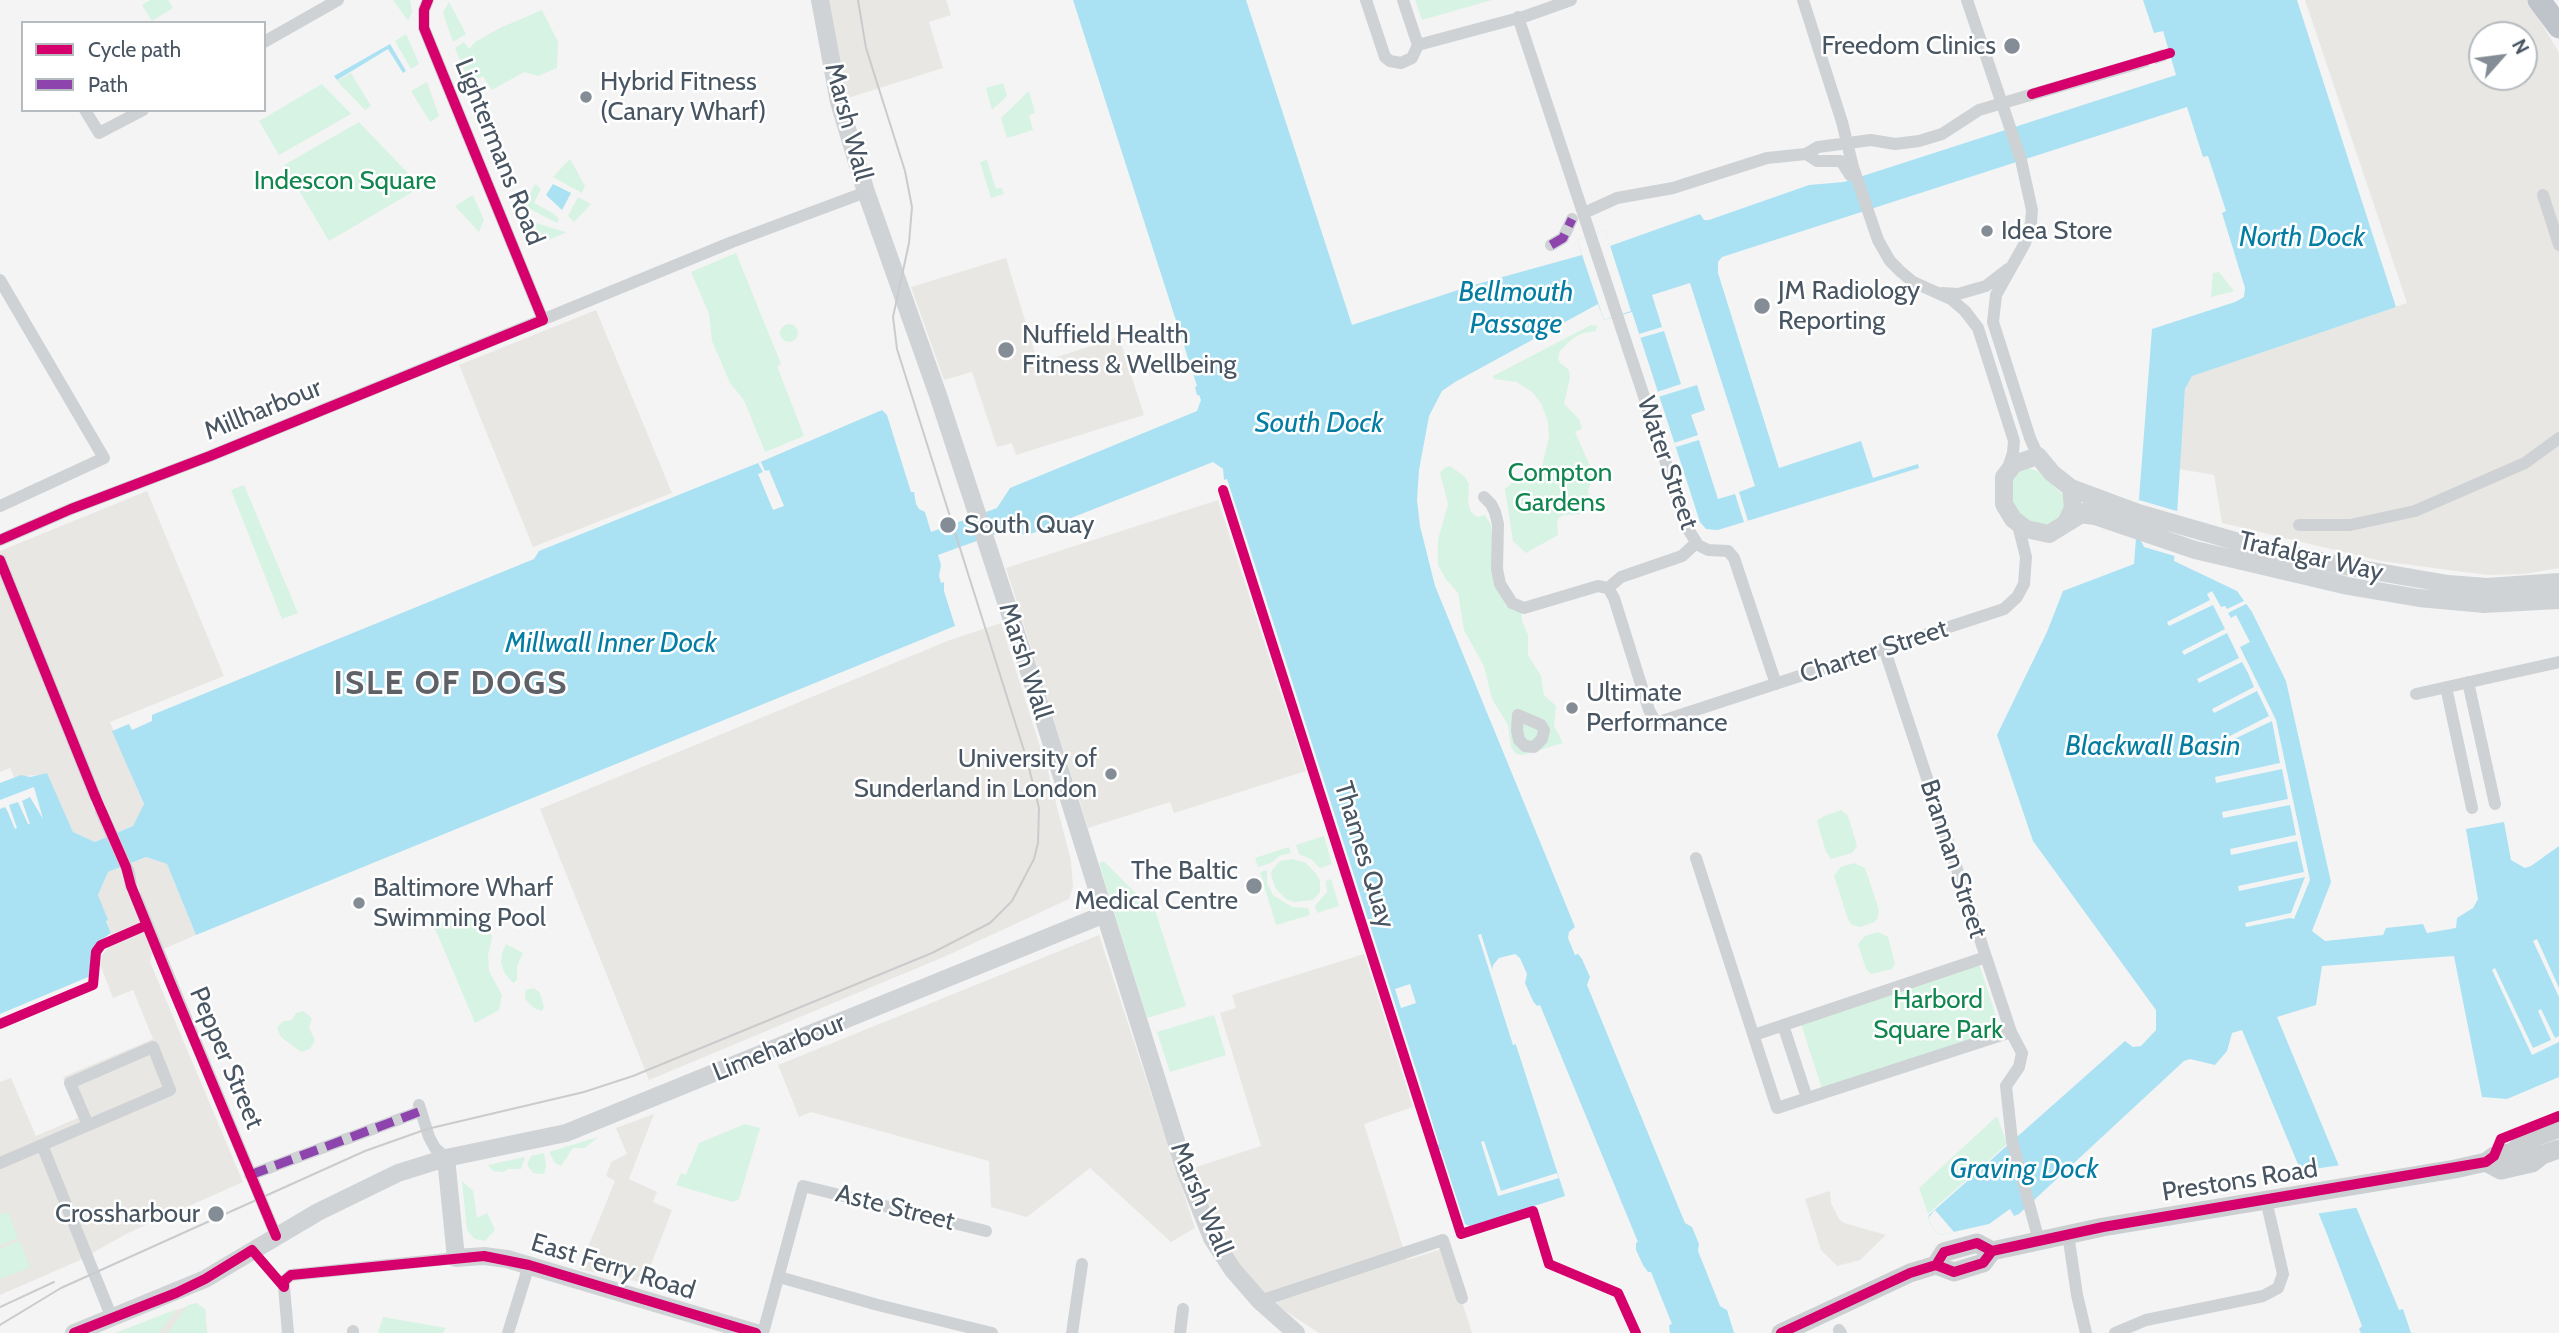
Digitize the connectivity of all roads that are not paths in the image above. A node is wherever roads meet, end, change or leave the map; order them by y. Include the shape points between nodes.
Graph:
1 (338, 0) edge
2 (428, 0) edge
3 (820, 0) edge
4 (1366, 0) edge
5 (1404, 0) edge
6 (1571, 0) edge
7 (1803, 0) edge
8 (1967, 0) edge
9 (2539, 0) edge
10 (2549, 0) edge
11 (1518, 18) junction
12 (2559, 19) edge
13 (2559, 27) edge
14 (266, 41) edge
15 (1418, 45) junction
16 (2136, 64) tunnel mouth
17 (2003, 109) junction
18 (86, 112) edge
19 (139, 112) edge
20 (1842, 122) junction
21 (1849, 144) junction
22 (1829, 146) junction
23 (1806, 154) junction
24 (1852, 169) junction
25 (866, 192) junction
26 (2543, 195) dead end
27 (1578, 216) junction
28 (1551, 245) dead end
29 (2559, 245) edge
30 (2013, 264) junction
31 (0, 280) edge
32 (1940, 293) junction
33 (543, 320) junction
34 (2559, 438) edge
35 (2038, 456) junction
36 (2006, 472) junction
37 (2071, 488) junction
38 (1484, 497) dead end
39 (0, 506) edge
40 (2073, 518) junction
41 (2018, 524) junction
42 (2134, 524) junction
43 (2299, 525) dead end
44 (0, 540) edge
45 (1696, 543) junction
46 (0, 560) edge
47 (2559, 582) edge
48 (1608, 588) junction
49 (2559, 600) edge
50 (1884, 648) junction
51 (2559, 662) edge
52 (2468, 682) junction
53 (1776, 684) junction
54 (2446, 687) junction
55 (2416, 694) dead end
56 (94, 796) dead end
57 (2495, 804) dead end
58 (2472, 808) dead end
59 (101, 811) dead end
60 (1696, 858) dead end
61 (1105, 915) junction
62 (1986, 957) junction
63 (1783, 1025) junction
64 (2011, 1032) junction
65 (1754, 1035) junction
66 (1807, 1098) junction
67 (88, 1125) junction
68 (2559, 1128) edge
69 (42, 1145) junction
70 (2513, 1152) junction
71 (2551, 1152) edge
72 (446, 1158) junction
73 (0, 1163) edge
74 (2486, 1163) junction
75 (250, 1175) junction
76 (2266, 1200) junction
77 (986, 1231) dead end
78 (2068, 1234) junction
79 (276, 1236) junction
80 (2039, 1241) junction
81 (456, 1258) junction
82 (1082, 1264) dead end
83 (530, 1265) junction
84 (779, 1277) junction
85 (1462, 1298) dead end
86 (1260, 1301) junction
87 (1182, 1308) dead end
88 (112, 1318) junction
89 (74, 1333) edge
90 (288, 1333) edge
91 (508, 1333) edge
92 (756, 1333) edge
93 (763, 1333) edge
94 (992, 1333) edge
95 (1072, 1333) edge
96 (1180, 1333) edge
97 (1296, 1333) edge
98 (1781, 1333) edge
99 (2086, 1333) edge
100 (2115, 1333) edge

1 - 14 street
2 - 33 street, Lightermans Road via 424,28
3 - 25 street, Marsh Wall via 839,102
4 - 15 street via 1385,57 1406,62
5 - 15 street
6 - 11 street
7 - 20 street
8 - 17 street
9 - 13 highway
10 - 12 highway
11 - 15 street
11 - 27 street, Water Street
16 - 17 street
17 - 21 street via 1979,110 1942,134 1919,141
17 - 30 street via 2032,210 2025,243
18 - 19 street via 100,133
20 - 21 street
20 - 22 street
21 - 22 street
21 - 24 street
22 - 23 street
23 - 24 street via 1817,161 1838,160
23 - 27 street via 1767,158 1673,188 1617,198
24 - 32 street via 1890,261 1913,282
25 - 33 street, Millharbour
25 - 61 street, Marsh Wall via 938,395
26 - 29 street
27 - 28 street via 1563,238
27 - 45 street, Water Street via 1591,235
30 - 32 street via 1986,286 1958,294
30 - 35 street via 1996,295 1993,322
31 - 39 street via 104,458
32 - 36 street via 1965,311 1978,328 2014,441
33 - 44 street, Millharbour
34 - 43 street via 2525,463 2415,511 2350,525
35 - 36 street via 2020,460
35 - 37 street
36 - 41 street via 2004,504
37 - 40 street
37 - 42 street, Trafalgar Way
38 - 48 street via 1495,512 1497,569 1512,603 1524,608 1598,586
40 - 41 street via 2045,534
40 - 42 street, Trafalgar Way via 2095,516
41 - 50 street, Charter Street via 2026,557 2024,584 2011,604
42 - 47 street, Trafalgar Way via 2196,529 2410,579 2487,587
42 - 49 street, Trafalgar Way via 2195,550 2337,584 2484,604
45 - 48 street via 1682,556 1621,577
45 - 53 street, Water Street via 1708,550 1728,551 1734,558
46 - 56 street
48 - 53 street, Charter Street via 1656,723
50 - 53 street, Charter Street
50 - 62 street, Brannan Street
51 - 52 street
52 - 54 street
52 - 57 street
54 - 55 street
54 - 58 street
59 - 75 street, Pepper Street
60 - 65 street
61 - 72 street, Limeharbour via 588,1125
61 - 86 street, Marsh Wall via 1163,1102 1212,1238
62 - 63 street
62 - 64 street, Brannan Street
63 - 65 street
63 - 66 street
64 - 66 street
64 - 80 street, Brannan Street via 2022,1053 2006,1086 2012,1141
65 - 66 street via 1777,1108
67 - 67 street via 170,1090 153,1047 70,1083
67 - 69 street
68 - 70 main road, Prestons Road via 2527,1140
69 - 73 street
69 - 88 street
70 - 71 main road, Prestons Road
70 - 74 main road, Prestons Road
71 - 74 main road, Prestons Road via 2532,1163 2501,1171
72 - 75 street via 429,1137 419,1108
72 - 79 street via 398,1173
72 - 81 street
74 - 76 main road, Prestons Road
75 - 79 street, Pepper Street
76 - 78 main road, Prestons Road
76 - 100 street via 2283,1274 2278,1288 2263,1296 2146,1320
77 - 84 street, Aste Street via 803,1186
78 - 80 main road, Prestons Road
78 - 99 street
79 - 88 street via 205,1279
80 - 98 main road, Prestons Road via 1992,1251 1977,1243 1944,1252 1936,1265 1887,1282
81 - 83 street, East Ferry Road via 484,1256
81 - 90 street via 290,1275 284,1281
82 - 95 street
83 - 91 street
83 - 92 street, East Ferry Road
84 - 93 street
84 - 94 street
85 - 86 street via 1443,1240
86 - 97 street, Marsh Wall
87 - 96 street
88 - 89 street

